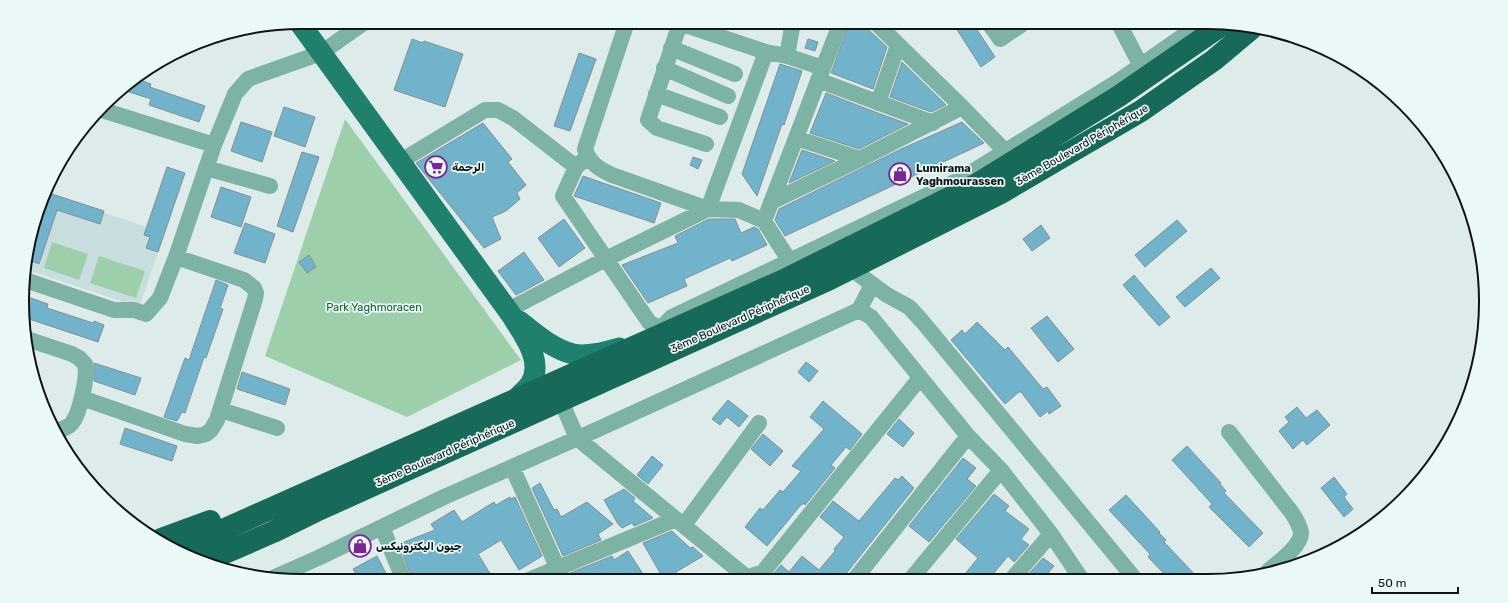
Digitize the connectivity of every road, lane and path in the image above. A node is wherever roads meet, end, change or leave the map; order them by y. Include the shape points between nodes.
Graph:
1 (304, 29) edge
2 (355, 29) edge
3 (625, 29) edge
4 (676, 29) edge
5 (696, 29) edge
6 (792, 29) edge
7 (839, 29) edge
8 (882, 29) edge
9 (993, 29) edge
10 (1015, 29) edge
11 (1122, 29) edge
12 (1193, 29) edge
13 (1214, 29) edge
14 (1248, 32) edge
15 (898, 45) junction
16 (671, 48) junction
17 (766, 52) junction
18 (321, 53) junction
19 (787, 56) junction
20 (1141, 66) junction
21 (664, 68) junction
22 (735, 74) dead end
23 (820, 74) junction
24 (656, 94) junction
25 (728, 96) dead end
26 (878, 103) junction
27 (962, 107) junction
28 (107, 111) edge
29 (720, 117) dead end
30 (932, 123) junction
31 (796, 138) junction
32 (706, 144) dead end
33 (214, 145) junction
34 (1005, 151) junction
35 (860, 160) junction
36 (401, 161) junction
37 (582, 162) junction
38 (206, 168) junction
39 (270, 186) dead end
40 (771, 202) junction
41 (708, 209) junction
42 (764, 221) junction
43 (176, 257) junction
44 (606, 259) junction
45 (789, 260) junction
46 (850, 268) junction
47 (30, 282) edge
48 (872, 284) junction
49 (859, 310) junction
50 (510, 313) junction
51 (659, 333) junction
52 (32, 341) edge
53 (920, 378) junction
54 (518, 397) junction
55 (82, 398) junction
56 (560, 401) junction
57 (221, 410) junction
58 (759, 423) dead end
59 (61, 428) edge
60 (277, 428) dead end
61 (1229, 432) dead end
62 (968, 436) junction
63 (577, 438) junction
64 (512, 467) junction
65 (1001, 470) junction
66 (260, 513) junction
67 (680, 522) junction
68 (382, 527) junction
69 (273, 532) junction
70 (1050, 534) junction
71 (166, 537) edge
72 (184, 547) edge
73 (211, 559) edge
74 (227, 564) edge
75 (1274, 566) edge
76 (284, 573) edge
77 (401, 574) edge
78 (560, 574) edge
79 (739, 574) edge
80 (758, 574) edge
81 (859, 574) edge
82 (915, 574) edge
83 (1016, 574) edge
84 (1078, 574) edge
85 (1131, 574) edge

1 - 18 main road
2 - 18 street
3 - 37 street via 584,149
4 - 16 street
5 - 17 street
6 - 19 street
7 - 23 street
8 - 15 street
9 - 10 street via 1000,39
11 - 20 street
12 - 20 street
13 - 51 highway, 3ème Boulevard Périphérique via 1119,96 977,184 784,280
14 - 46 highway, 3ème Boulevard Périphérique via 1214,60 1141,112 999,194
15 - 26 street
15 - 27 street
16 - 21 street
16 - 22 street
17 - 19 street
17 - 41 street
18 - 33 street via 248,79 235,94
18 - 36 main road
19 - 23 street
20 - 34 street
21 - 24 street
21 - 25 street
23 - 26 street
23 - 31 street
24 - 29 street
24 - 32 street via 648,120 657,128
26 - 30 street
27 - 30 street
27 - 34 street
28 - 33 street
30 - 35 street
31 - 35 street
31 - 40 street
33 - 38 street
34 - 45 street via 959,180
35 - 40 street
36 - 37 street via 485,110 498,110
36 - 50 main road
37 - 41 street
37 - 44 street via 563,196
38 - 39 street
38 - 43 street
40 - 42 street
41 - 42 street via 738,210
41 - 44 street
42 - 45 street
43 - 47 street via 160,298 146,314 134,310 114,310
43 - 57 street via 244,280 256,293
44 - 50 street
44 - 51 street
45 - 51 street via 672,317
46 - 48 street
46 - 56 highway, 3ème Boulevard Périphérique
48 - 49 street
48 - 85 street via 909,307 922,321
49 - 53 street via 872,317
49 - 63 street
50 - 51 main road via 552,345 573,354 595,354
50 - 54 main road via 535,363 535,373 530,384
51 - 54 highway, 3ème Boulevard Périphérique
52 - 55 street via 72,354 83,361 86,372
53 - 62 street
53 - 80 street via 763,572
54 - 66 highway, 3ème Boulevard Périphérique
55 - 57 street via 185,434 198,436 211,430
55 - 59 street via 74,421
56 - 63 street
56 - 69 highway, 3ème Boulevard Périphérique
57 - 60 street
58 - 67 street
61 - 75 street via 1299,524 1301,535 1297,543
62 - 65 street
62 - 81 street
63 - 64 street
63 - 67 street
64 - 68 street
64 - 78 street
65 - 70 street
65 - 82 street
66 - 71 highway via 240,513 224,517
66 - 72 highway, 3ème Boulevard Périphérique
67 - 78 street
67 - 79 street
68 - 76 street
68 - 77 street
69 - 73 highway, 3ème Boulevard Périphérique
69 - 74 highway via 256,547
70 - 83 street
70 - 84 street

